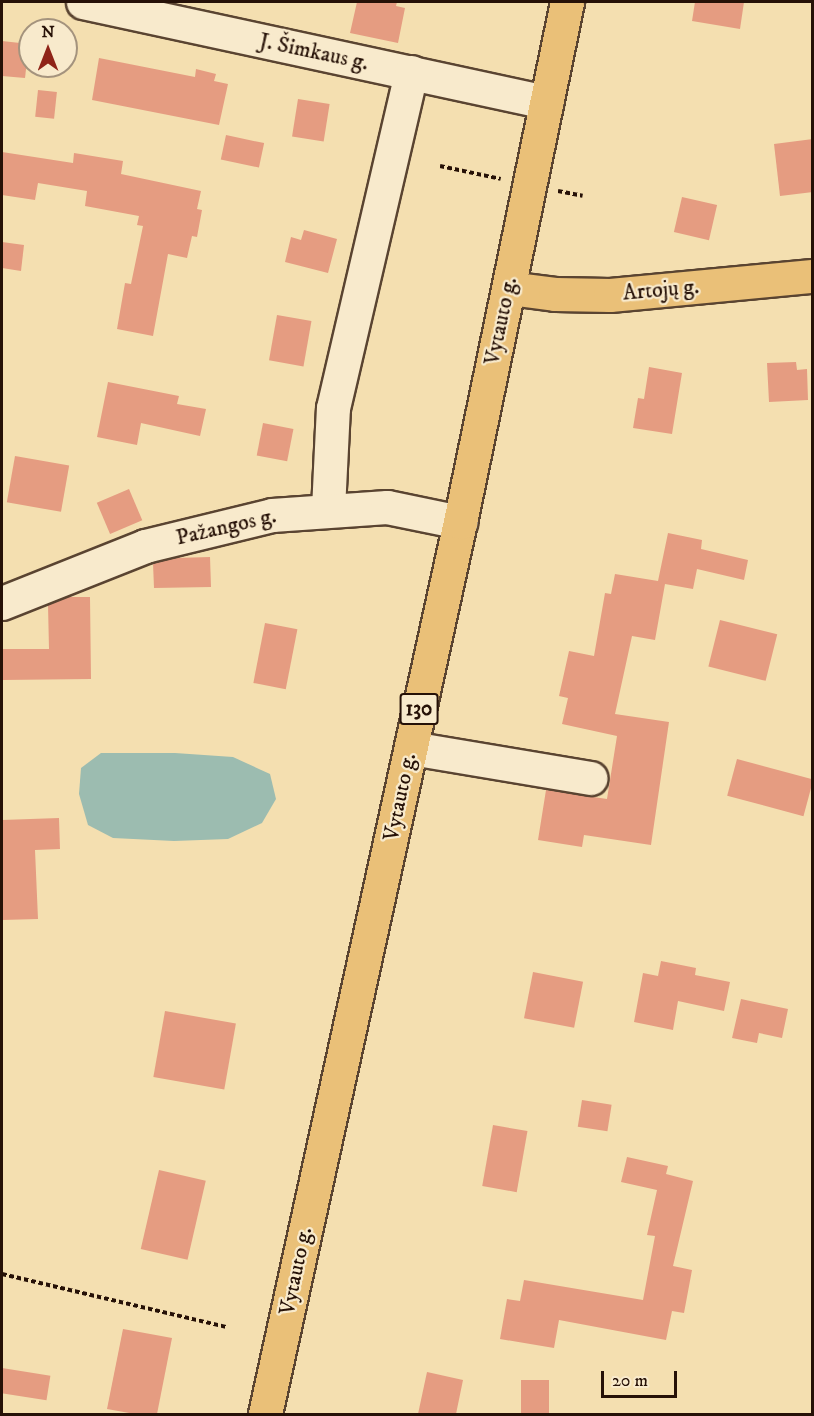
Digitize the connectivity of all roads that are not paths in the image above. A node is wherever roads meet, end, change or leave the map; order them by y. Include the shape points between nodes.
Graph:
1 (83, 2) edge
2 (567, 2) edge
3 (411, 72) junction
4 (546, 102) junction
5 (813, 276) edge
6 (508, 288) junction
7 (328, 510) junction
8 (460, 522) junction
9 (2, 603) edge
10 (411, 748) junction
11 (591, 778) dead end
12 (265, 1414) edge

1 - 3 street, J. Šimkaus g.
2 - 4 main road, Vytauto g. / 130
3 - 4 street, J. Šimkaus g.
3 - 7 street via 333,408
4 - 6 main road, Vytauto g. / 130
5 - 6 main road, Artojų g. via 610,295
6 - 8 main road, Vytauto g. / 130
7 - 8 street, Pažangos g. via 387,507
7 - 9 street, Pažangos g. via 272,515 145,546
8 - 10 main road, Vytauto g. / 130
10 - 11 street
10 - 12 main road, Vytauto g. / 130

